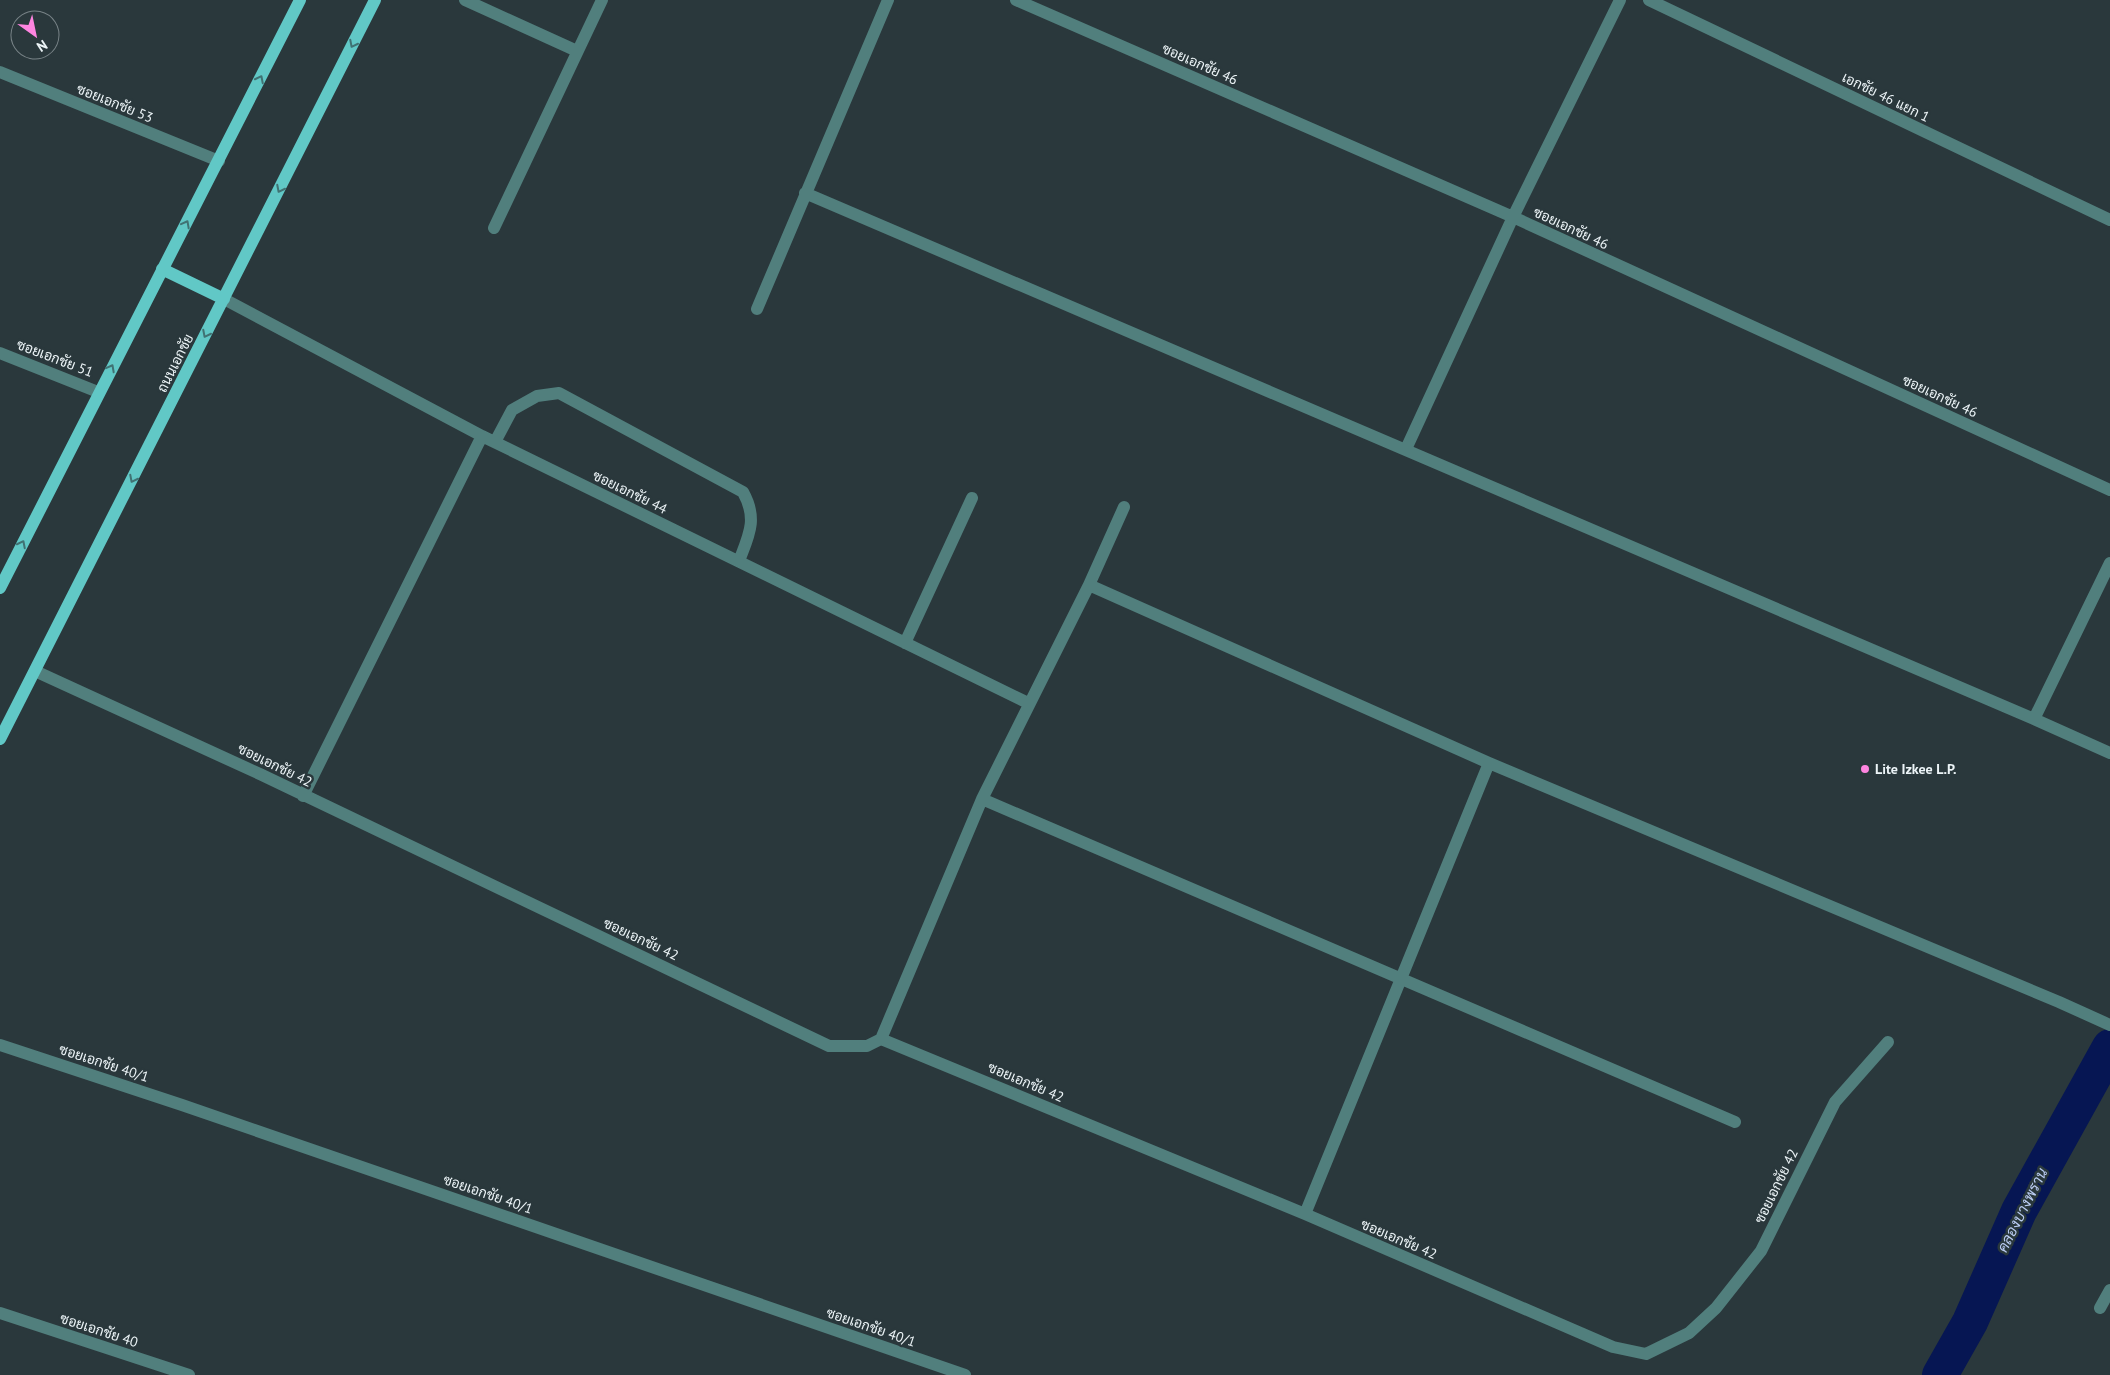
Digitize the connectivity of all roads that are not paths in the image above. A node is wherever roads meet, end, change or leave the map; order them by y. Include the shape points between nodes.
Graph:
1 (300, 0) edge
2 (375, 0) edge
3 (465, 0) edge
4 (602, 0) edge
5 (888, 0) edge
6 (1016, 0) edge
7 (1620, 0) edge
8 (1649, 0) edge
9 (576, 51) junction
10 (0, 72) edge
11 (219, 161) junction
12 (805, 193) junction
13 (1513, 217) junction
14 (2110, 220) edge
15 (494, 228) dead end
16 (162, 269) junction
17 (224, 299) junction
18 (757, 309) dead end
19 (0, 353) edge
20 (98, 392) junction
21 (482, 436) junction
22 (495, 442) junction
23 (1406, 449) junction
24 (2110, 490) edge
25 (972, 498) dead end
26 (1124, 507) dead end
27 (739, 561) junction
28 (2110, 563) edge
29 (1089, 585) junction
30 (0, 588) edge
31 (905, 643) junction
32 (35, 671) junction
33 (1028, 703) junction
34 (2034, 719) junction
35 (0, 739) edge
36 (2110, 754) edge
37 (1489, 764) junction
38 (303, 796) junction
39 (982, 799) junction
40 (1401, 977) junction
41 (2110, 1025) edge
42 (881, 1038) junction
43 (1888, 1042) dead end
44 (0, 1045) edge
45 (1735, 1122) dead end
46 (1305, 1214) junction
47 (2110, 1290) edge
48 (2100, 1308) dead end
49 (0, 1313) edge
50 (189, 1375) edge
51 (965, 1375) edge

11 -> 1 main road
2 -> 17 main road, ถนนเอกชัย
3 - 9 street
4 - 9 street
5 - 12 street
6 - 13 street, ซอยเอกชัย 46
7 - 13 street
8 - 14 street, เอกชัย 46 แยก 1
9 - 15 street
10 - 11 street, ซอยเอกชัย 53
16 -> 11 main road
12 - 18 street
12 - 23 street
13 - 23 street
13 - 24 street, ซอยเอกชัย 46
16 - 17 main road
20 -> 16 main road
17 - 21 street, ซอยเอกชัย 44
17 -> 32 main road, ถนนเอกชัย
19 - 20 street, ซอยเอกชัย 51
30 -> 20 main road
21 - 22 street, ซอยเอกชัย 44
21 - 38 street
22 - 27 street, ซอยเอกชัย 44
22 - 27 street via 512,410 537,396 559,393 743,492 750,506 752,528
23 - 34 street
25 - 31 street
26 - 29 street
27 - 31 street, ซอยเอกชัย 44
28 - 34 street
29 - 33 street
29 - 37 street
31 - 33 street, ซอยเอกชัย 44
32 - 35 main road, ถนนเอกชัย
32 - 38 street, ซอยเอกชัย 42
33 - 39 street
34 - 36 street
37 - 40 street
37 - 41 street
38 - 42 street, ซอยเอกชัย 42 via 829,1046 866,1046
39 - 40 street
39 - 42 street
40 - 45 street
40 - 46 street
42 - 46 street, ซอยเอกชัย 42
43 - 46 street, ซอยเอกชัย 42 via 1834,1102 1761,1251 1716,1308 1689,1333 1646,1354 1613,1347
44 - 51 street, ซอยเอกชัย 40/1 via 192,1108
47 - 48 street
49 - 50 street, ซอยเอกชัย 40

